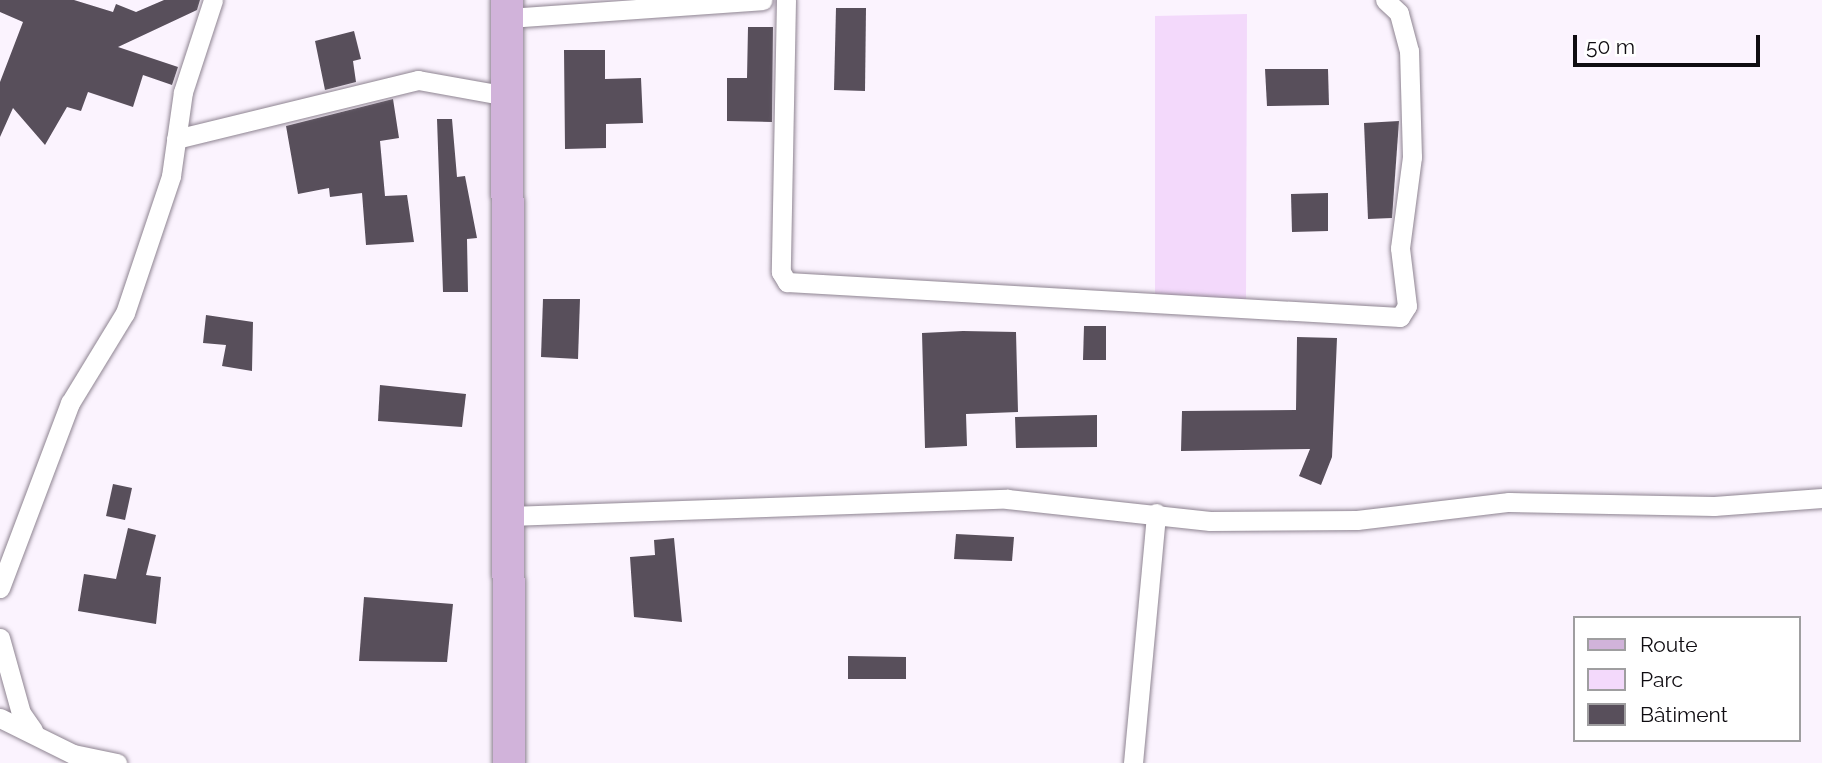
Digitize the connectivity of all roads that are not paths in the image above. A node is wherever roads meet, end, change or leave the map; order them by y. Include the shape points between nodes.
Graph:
1 (213, 0) edge
2 (762, 0) edge
3 (786, 0) edge
4 (1385, 0) edge
5 (507, 9) edge
6 (507, 96) junction
7 (176, 139) junction
8 (1822, 498) edge
9 (1156, 513) junction
10 (509, 516) junction
11 (0, 588) edge
12 (0, 638) edge
13 (0, 718) edge
14 (33, 730) junction
15 (117, 763) edge
16 (509, 763) edge
17 (1133, 763) edge

1 - 7 street via 183,92
2 - 5 street
3 - 4 street via 781,272 788,282 1400,317 1407,306 1400,248 1412,157 1409,51 1399,13
5 - 6 main road
6 - 7 street via 418,80
6 - 10 main road
7 - 11 street via 171,176 125,313 70,403
8 - 9 street via 1714,506 1509,502 1357,520 1210,521
9 - 10 street via 1007,499
9 - 17 street
10 - 16 main road
12 - 14 street via 21,713
13 - 14 street
14 - 15 street via 73,754

